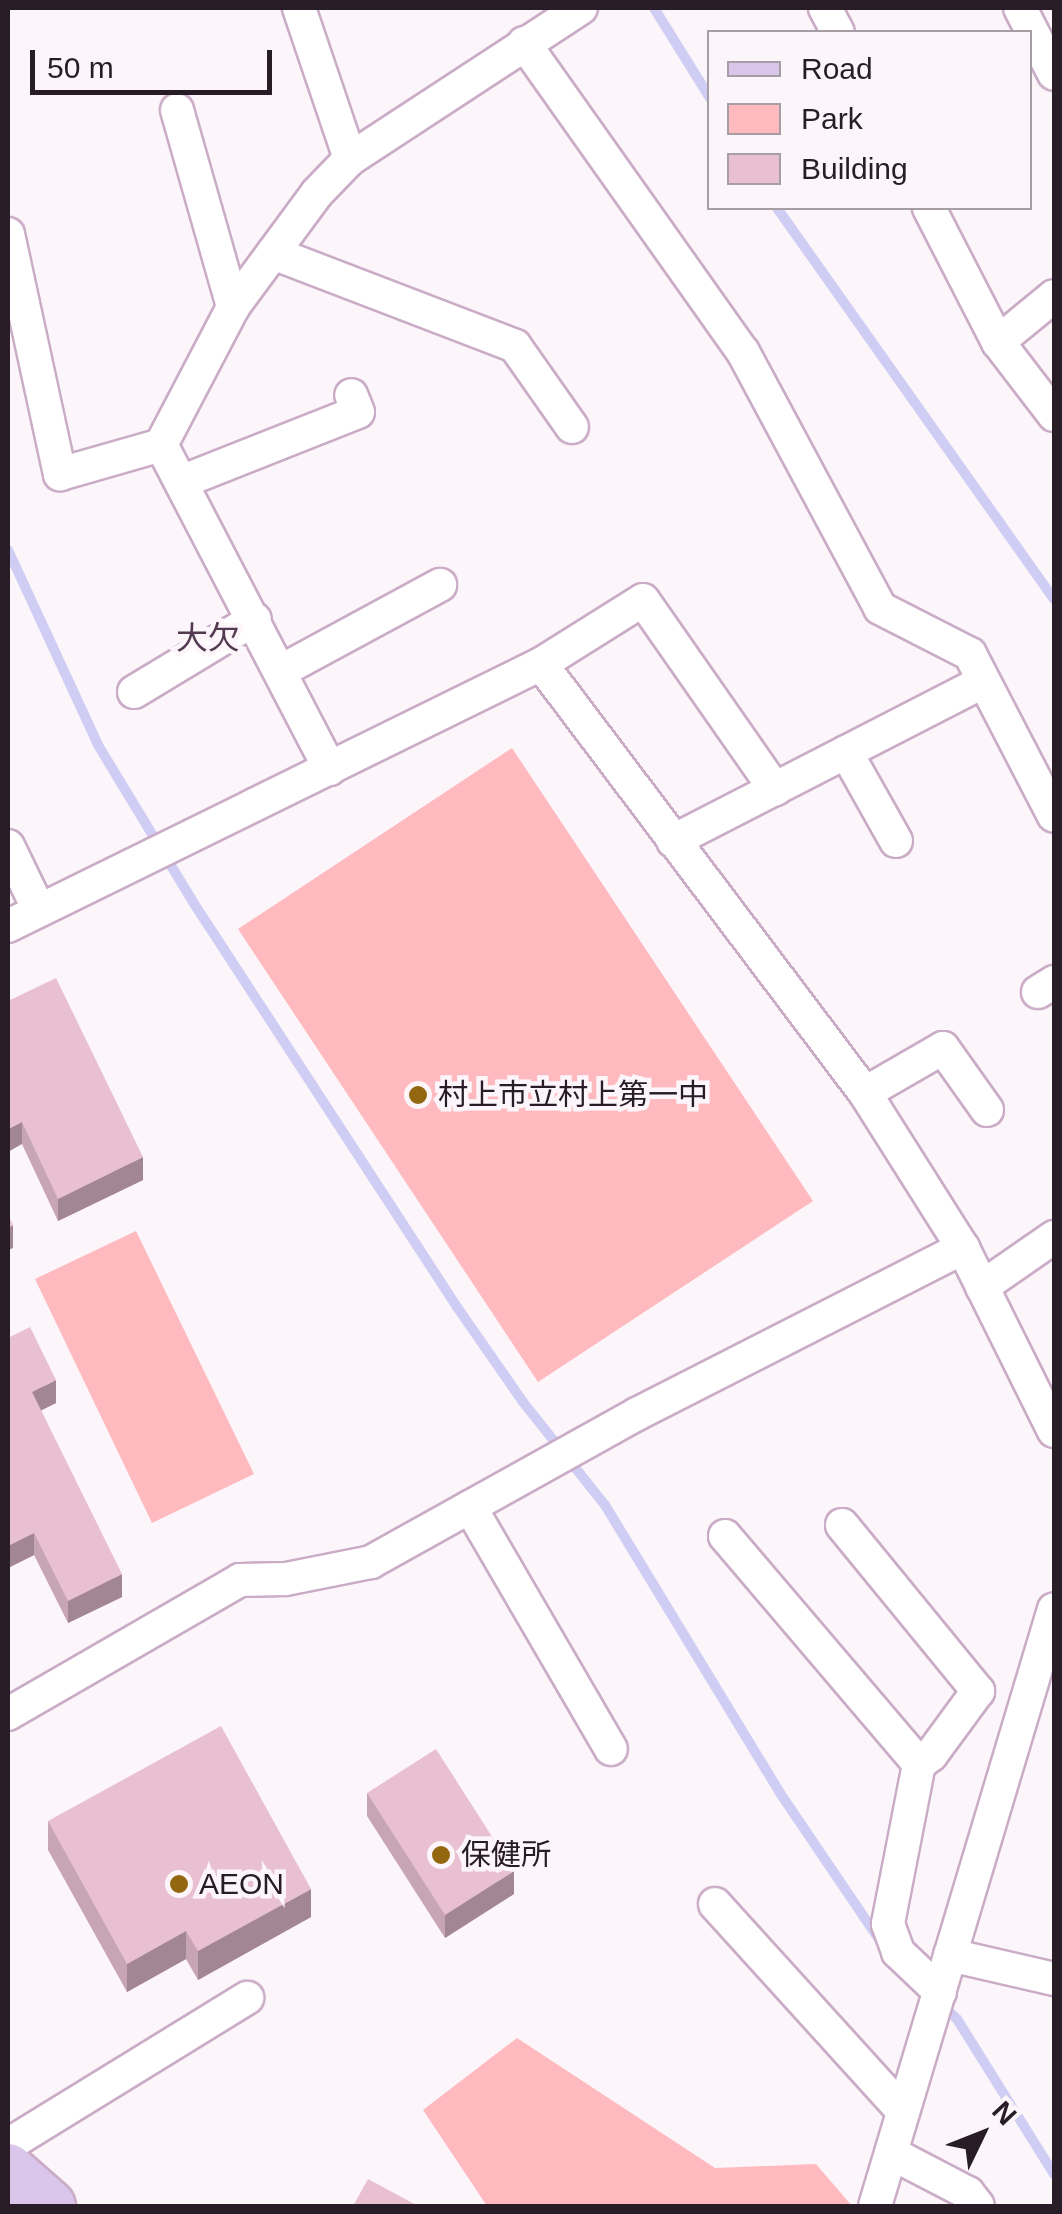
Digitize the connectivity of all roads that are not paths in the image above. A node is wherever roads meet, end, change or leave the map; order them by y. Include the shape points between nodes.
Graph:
1 (299, 8) edge
2 (825, 8) edge
3 (573, 10) edge
4 (837, 30) edge
5 (1032, 31) edge
6 (524, 43) junction
7 (1054, 74) edge
8 (177, 110) dead end
9 (350, 159) junction
10 (929, 210) edge
11 (8, 234) edge
12 (273, 253) junction
13 (1054, 296) edge
14 (233, 307) junction
15 (998, 342) junction
16 (351, 395) dead end
17 (1054, 415) edge
18 (572, 427) dead end
19 (161, 445) junction
20 (181, 482) junction
21 (440, 585) dead end
22 (256, 620) junction
23 (541, 664) junction
24 (281, 670) junction
25 (983, 682) junction
26 (134, 692) dead end
27 (846, 752) junction
28 (330, 769) junction
29 (775, 789) junction
30 (1054, 816) edge
31 (673, 841) junction
32 (896, 842) dead end
33 (8, 846) edge
34 (40, 910) junction
35 (8, 926) edge
36 (864, 1093) junction
37 (987, 1110) dead end
38 (1054, 1237) edge
39 (963, 1248) junction
40 (982, 1287) junction
41 (1054, 1431) edge
42 (470, 1507) junction
43 (842, 1524) dead end
44 (725, 1536) dead end
45 (1054, 1610) edge
46 (1042, 1696) edge
47 (8, 1714) edge
48 (611, 1749) dead end
49 (919, 1764) junction
50 (715, 1904) dead end
51 (950, 1954) junction
52 (1054, 1980) edge
53 (940, 1992) junction
54 (247, 1998) dead end
55 (904, 2111) junction
56 (8, 2146) edge
57 (891, 2152) junction
58 (8, 2169) edge
59 (50, 2206) edge
60 (874, 2206) edge
61 (978, 2206) edge

1 - 9 street
2 - 4 street
3 - 6 street
5 - 7 street
6 - 9 street
6 - 25 street via 743,352 880,608 970,654
8 - 14 street
9 - 12 street
10 - 15 street
11 - 19 street via 60,474
12 - 14 street
12 - 18 street via 515,346
13 - 15 street
14 - 19 street
15 - 17 street
16 - 20 street via 358,412
19 - 20 street
20 - 22 street
21 - 24 street
22 - 24 street
22 - 26 street
23 - 28 street
23 - 29 street via 643,600
23 - 31 street
24 - 28 street
25 - 27 street
25 - 30 street
27 - 29 street
27 - 32 street
28 - 34 street
29 - 31 street
31 - 36 street
33 - 34 street
34 - 35 street
36 - 37 street via 943,1048
36 - 39 street
38 - 40 street
39 - 40 street
39 - 42 street
40 - 41 street
42 - 47 street via 371,1562 286,1579 240,1580
42 - 48 street
43 - 49 street via 978,1691
44 - 49 street
45 - 46 street
46 - 51 street
49 - 53 street via 888,1924 898,1952
50 - 55 street
51 - 52 street
51 - 53 street
53 - 55 street
54 - 56 street
55 - 57 street
57 - 60 street
57 - 61 street via 968,2193
58 - 59 main road

